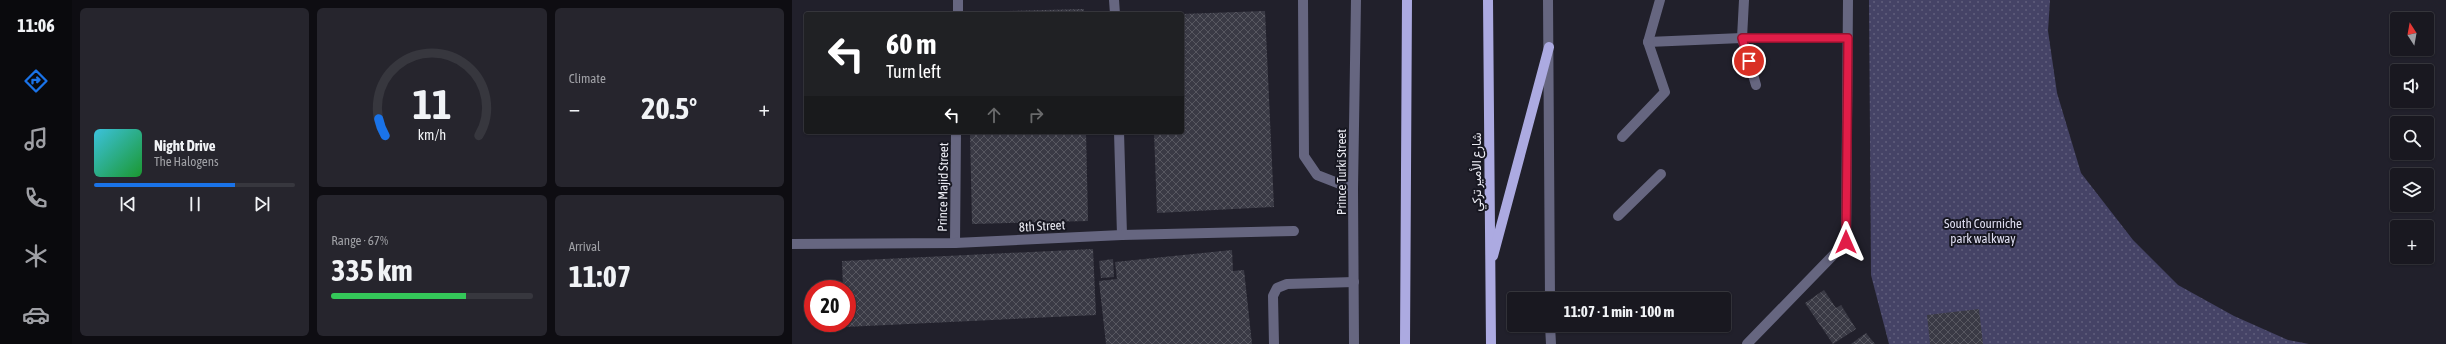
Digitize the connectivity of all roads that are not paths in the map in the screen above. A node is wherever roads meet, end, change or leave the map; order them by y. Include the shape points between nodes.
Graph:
1 (958, 0) edge
2 (1114, 0) edge
3 (1303, 0) edge
4 (1356, 0) edge
5 (1406, 0) edge
6 (1488, 0) edge
7 (1548, 0) edge
8 (1660, 0) edge
9 (1744, 0) edge
10 (1848, 0) edge
11 (958, 12) edge
12 (1114, 12) edge
13 (1742, 38) junction
14 (1848, 38) junction
15 (1648, 42) junction
16 (1549, 47) junction
17 (1756, 85) dead end
18 (956, 134) edge
19 (1119, 134) edge
20 (1622, 137) dead end
21 (1661, 174) dead end
22 (1353, 189) junction
23 (1618, 216) dead end
24 (1294, 231) dead end
25 (1122, 235) junction
26 (955, 243) junction
27 (792, 244) edge
28 (1489, 269) junction
29 (1354, 282) junction
30 (1550, 292) edge
31 (1550, 332) edge
32 (1274, 344) edge
33 (1354, 344) edge
34 (1405, 344) edge
35 (1491, 344) edge
36 (1550, 344) edge
37 (1747, 344) edge

1 - 11 street
2 - 12 street
3 - 22 street via 1304,156 1317,175
4 - 22 street, Prince Turki Street
5 - 34 main road
6 - 28 main road, شارع الأمير تركي
7 - 16 street
8 - 15 street
9 - 13 street
10 - 14 street
13 - 14 street
13 - 15 street
13 - 17 street
14 - 37 street via 1846,242
15 - 20 street via 1665,92
16 - 28 main road
16 - 30 street
18 - 26 street, Prince Majid Street
19 - 25 street
21 - 23 street
22 - 29 street, Prince Turki Street
24 - 25 street, 8th Street
25 - 26 street, 8th Street
26 - 27 street, 8th Street
28 - 35 main road, شارع الأمير تركي
29 - 32 street via 1287,284 1277,288 1273,296
29 - 33 street, Prince Turki Street
31 - 36 street

